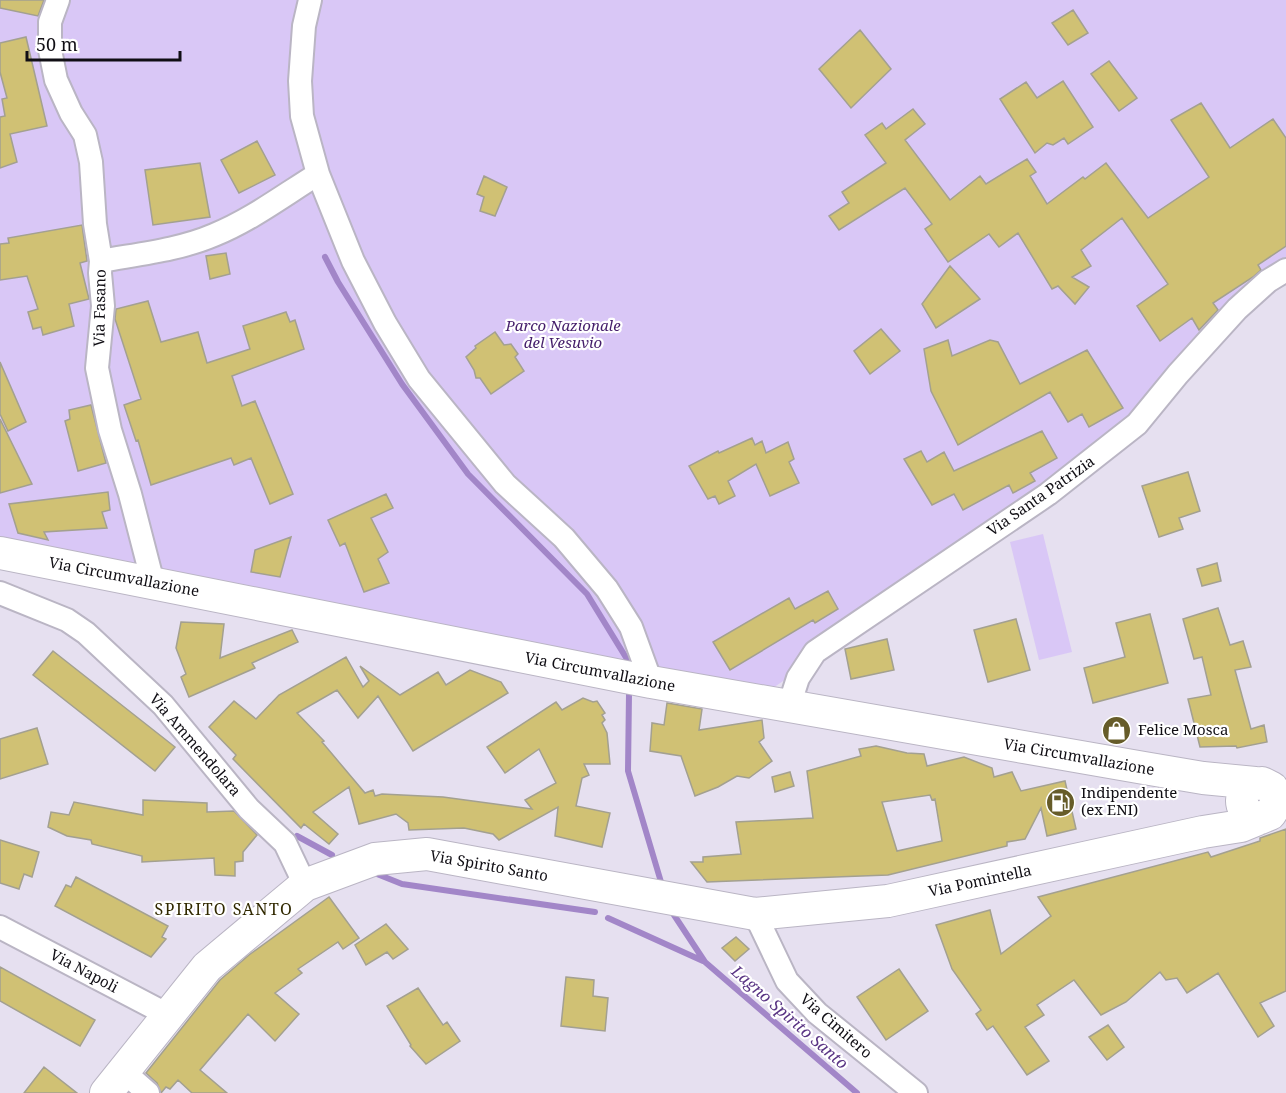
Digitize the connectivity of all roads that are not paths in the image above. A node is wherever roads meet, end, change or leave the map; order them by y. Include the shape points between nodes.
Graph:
1 (58, 0) edge
2 (310, 0) edge
3 (318, 174) junction
4 (101, 261) junction
5 (1286, 270) edge
6 (0, 553) edge
7 (153, 583) junction
8 (0, 593) edge
9 (651, 682) junction
10 (789, 706) junction
11 (1263, 801) edge
12 (305, 885) junction
13 (755, 914) junction
14 (0, 927) edge
15 (168, 1015) junction
16 (115, 1082) edge
17 (148, 1093) edge
18 (916, 1093) edge

1 - 4 street, Via Fasano via 50,22 50,50 56,80 85,135
2 - 3 street via 300,81 302,116
3 - 4 street via 213,236
3 - 9 street via 353,261 419,379 505,484 564,538 607,589 631,627
4 - 7 street, Via Fasano via 103,306 98,368 110,430
5 - 10 street, Via Santa Patrizia via 1237,309 1137,424 1048,494 815,652 798,678
6 - 7 main road, Via Circumvallazione
7 - 9 main road, Via Circumvallazione
8 - 12 street, Via Ammendolara via 67,620 86,633 162,705 249,809 285,843
9 - 10 main road, Via Circumvallazione
10 - 11 main road, Via Circumvallazione via 1203,778
11 - 13 main road, Via Pomintella via 1203,832 888,901
12 - 13 main road, Via Spirito Santo via 375,859 427,854
12 - 15 main road, Via Spirito Santo via 207,968
13 - 18 street, Via Cimitero via 787,981 817,1013
14 - 15 street, Via Napoli
15 - 16 main road, Via Spirito Santo
16 - 17 street, Via Spirito Santo

